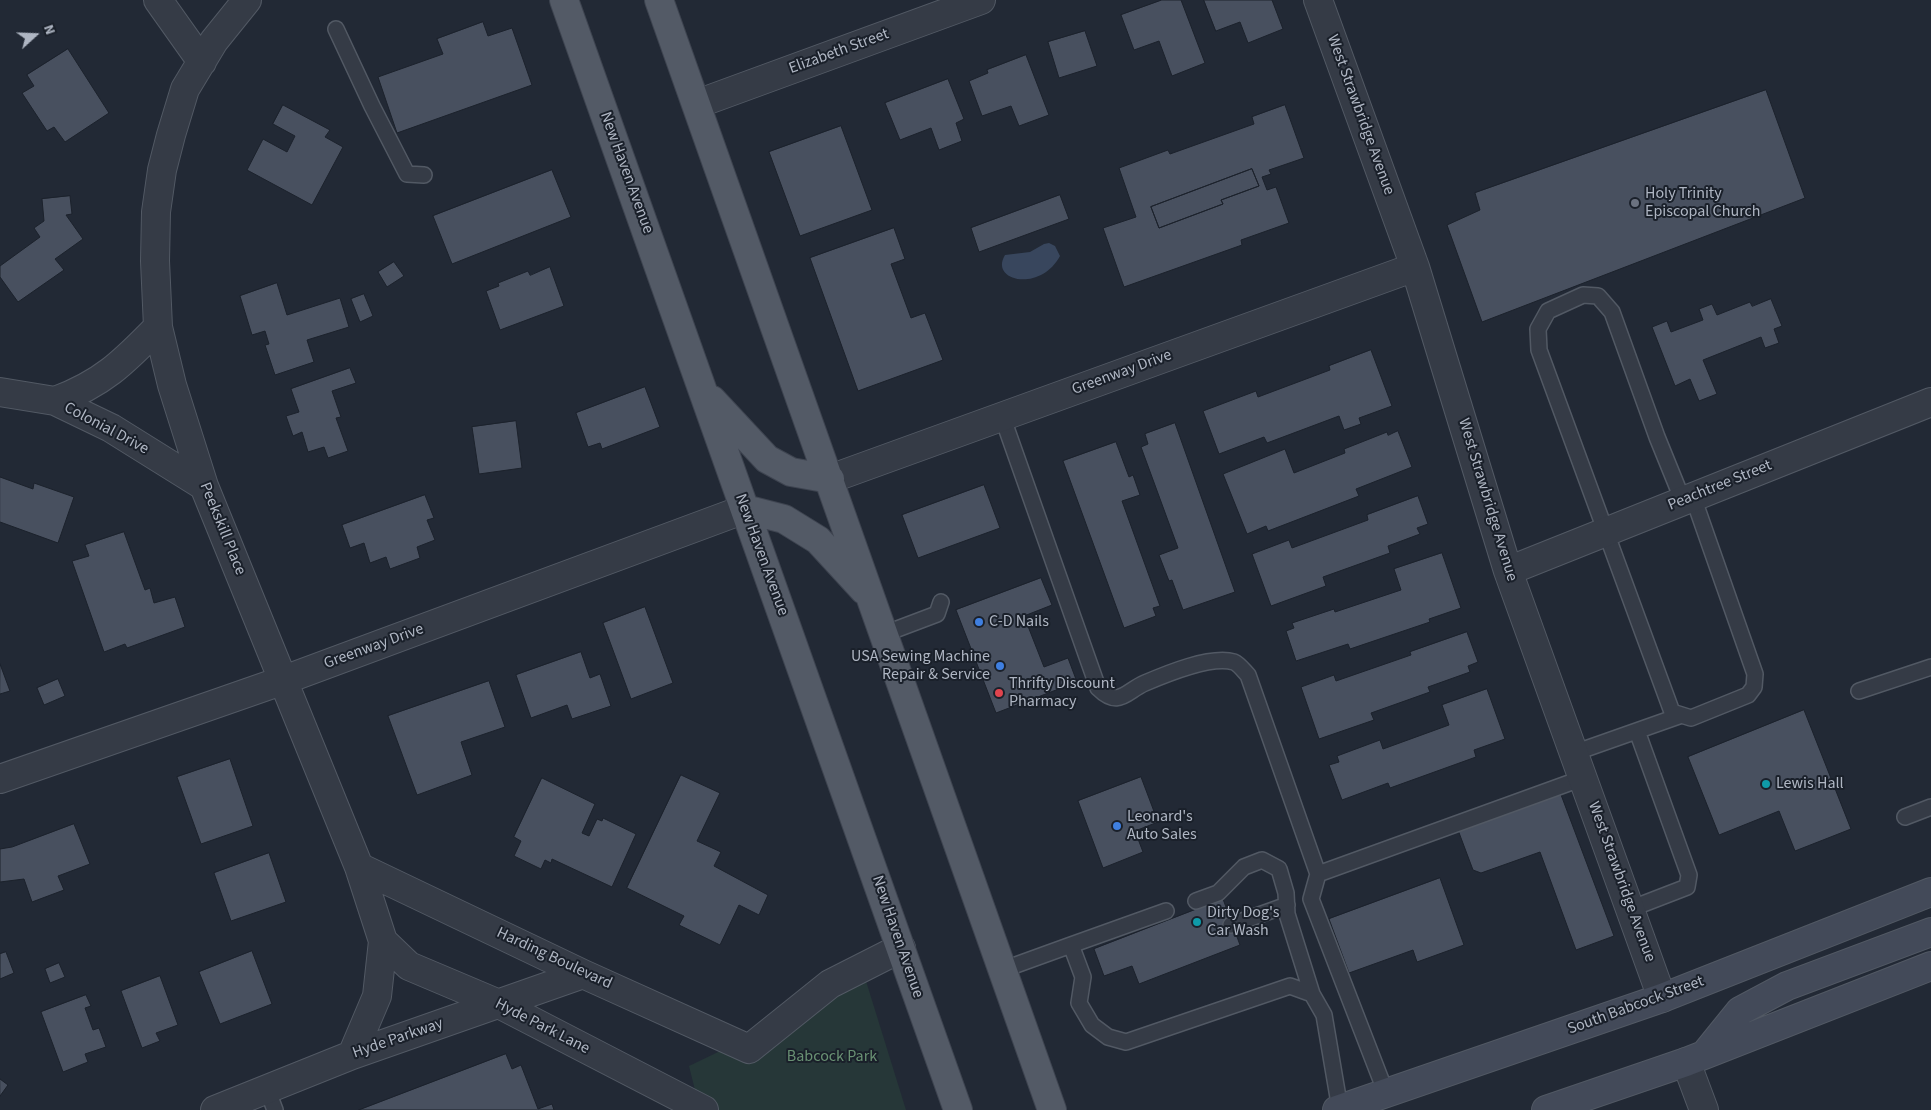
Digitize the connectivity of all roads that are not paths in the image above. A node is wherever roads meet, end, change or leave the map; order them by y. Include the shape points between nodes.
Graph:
1 (158, 0) edge
2 (247, 0) edge
3 (564, 0) edge
4 (659, 0) edge
5 (981, 0) edge
6 (1318, 0) edge
7 (336, 30) dead end
8 (202, 62) junction
9 (697, 104) junction
10 (424, 175) dead end
11 (1415, 267) junction
12 (158, 328) junction
13 (704, 391) junction
14 (0, 392) edge
15 (55, 401) junction
16 (1931, 402) edge
17 (1002, 416) junction
18 (830, 479) junction
19 (204, 486) junction
20 (1688, 499) junction
21 (745, 509) junction
22 (1605, 532) junction
23 (1508, 571) junction
24 (872, 599) junction
25 (942, 602) dead end
26 (884, 634) junction
27 (1931, 667) edge
28 (284, 680) junction
29 (1859, 691) dead end
30 (1679, 716) junction
31 (1637, 731) junction
32 (1574, 753) junction
33 (1583, 778) junction
34 (0, 779) edge
35 (1931, 807) edge
36 (1905, 817) dead end
37 (360, 867) junction
38 (1318, 874) junction
39 (1931, 892) edge
40 (1196, 901) dead end
41 (1287, 905) junction
42 (1630, 909) junction
43 (1166, 911) dead end
44 (1231, 925) dead end
45 (1931, 932) edge
46 (383, 941) junction
47 (1071, 945) junction
48 (901, 948) junction
49 (1931, 966) edge
50 (1002, 970) junction
51 (582, 974) junction
52 (1312, 994) junction
53 (1662, 998) junction
54 (499, 1004) junction
55 (352, 1055) junction
56 (1696, 1058) junction
57 (1386, 1093) junction
58 (271, 1099) edge
59 (215, 1110) edge
60 (704, 1110) edge
61 (958, 1110) edge
62 (1052, 1110) edge
63 (1339, 1110) edge
64 (1546, 1110) edge
65 (1704, 1110) edge

1 - 8 street
2 - 8 street, Peekskill Place via 214,41
3 - 13 main road, New Haven Avenue
4 - 9 main road
5 - 9 street, Elizabeth Street
6 - 11 street, West Strawbridge Avenue
7 - 10 lane via 408,174
8 - 12 street, Peekskill Place via 186,89 162,170 156,232
9 - 18 main road
11 - 17 street, Greenway Drive
11 - 23 street, West Strawbridge Avenue
12 - 15 street via 114,371 87,389
12 - 19 street, Peekskill Place
13 - 18 main road via 767,459 792,472
13 - 21 main road, New Haven Avenue
14 - 15 street, Colonial Drive
15 - 19 street, Colonial Drive via 111,428
16 - 20 street, Peachtree Street
17 - 18 street, Greenway Drive
17 - 38 lane via 1098,688 1105,695 1117,698 1129,695 1142,684 1199,664 1218,660 1236,663 1248,675
18 - 24 main road
19 - 28 street, Peekskill Place
20 - 22 street, Peachtree Street
20 - 22 lane via 1657,437 1612,312 1598,296 1583,295 1548,311 1538,329 1539,350
20 - 30 lane via 1755,674 1754,687 1748,695 1691,718
21 - 24 main road via 784,519 818,540
21 - 28 street, Greenway Drive
21 - 48 main road, New Haven Avenue
22 - 23 street, Peachtree Street
22 - 30 lane via 1672,712
23 - 32 street, West Strawbridge Avenue
24 - 26 main road
25 - 26 lane via 937,614
26 - 50 main road
27 - 29 lane
28 - 34 street, Greenway Drive
28 - 37 street, Peekskill Place
30 - 31 lane
31 - 32 lane
31 - 42 lane via 1690,875 1687,887
32 - 33 street, West Strawbridge Avenue
33 - 38 lane
33 - 42 street, West Strawbridge Avenue
35 - 36 lane
37 - 46 street, Peekskill Place
37 - 51 street, Harding Boulevard
38 - 57 lane via 1311,899
39 - 53 main road, South Babcock Street
40 - 41 lane via 1218,893 1244,867 1262,860 1280,869
41 - 44 lane
41 - 52 lane
42 - 53 street, West Strawbridge Avenue
43 - 47 lane
45 - 56 main road via 1787,986 1740,1011
46 - 54 street, Hyde Park Lane via 410,966
46 - 55 street, Peekskill Place via 377,996
47 - 50 lane
47 - 52 lane via 1090,975 1079,1003 1092,1025 1108,1037 1126,1042 1290,986
48 - 51 street, Harding Boulevard via 830,984 749,1049
48 - 61 main road, New Haven Avenue
49 - 56 main road
50 - 62 main road
51 - 54 street, Hyde Parkway
52 - 63 lane via 1324,1015
53 - 57 main road, South Babcock Street
54 - 55 street, Hyde Parkway
54 - 60 street, Hyde Park Lane
55 - 58 street, Hyde Parkway
56 - 64 main road
56 - 65 street
57 - 63 main road, South Babcock Street
58 - 59 street, Hyde Parkway

